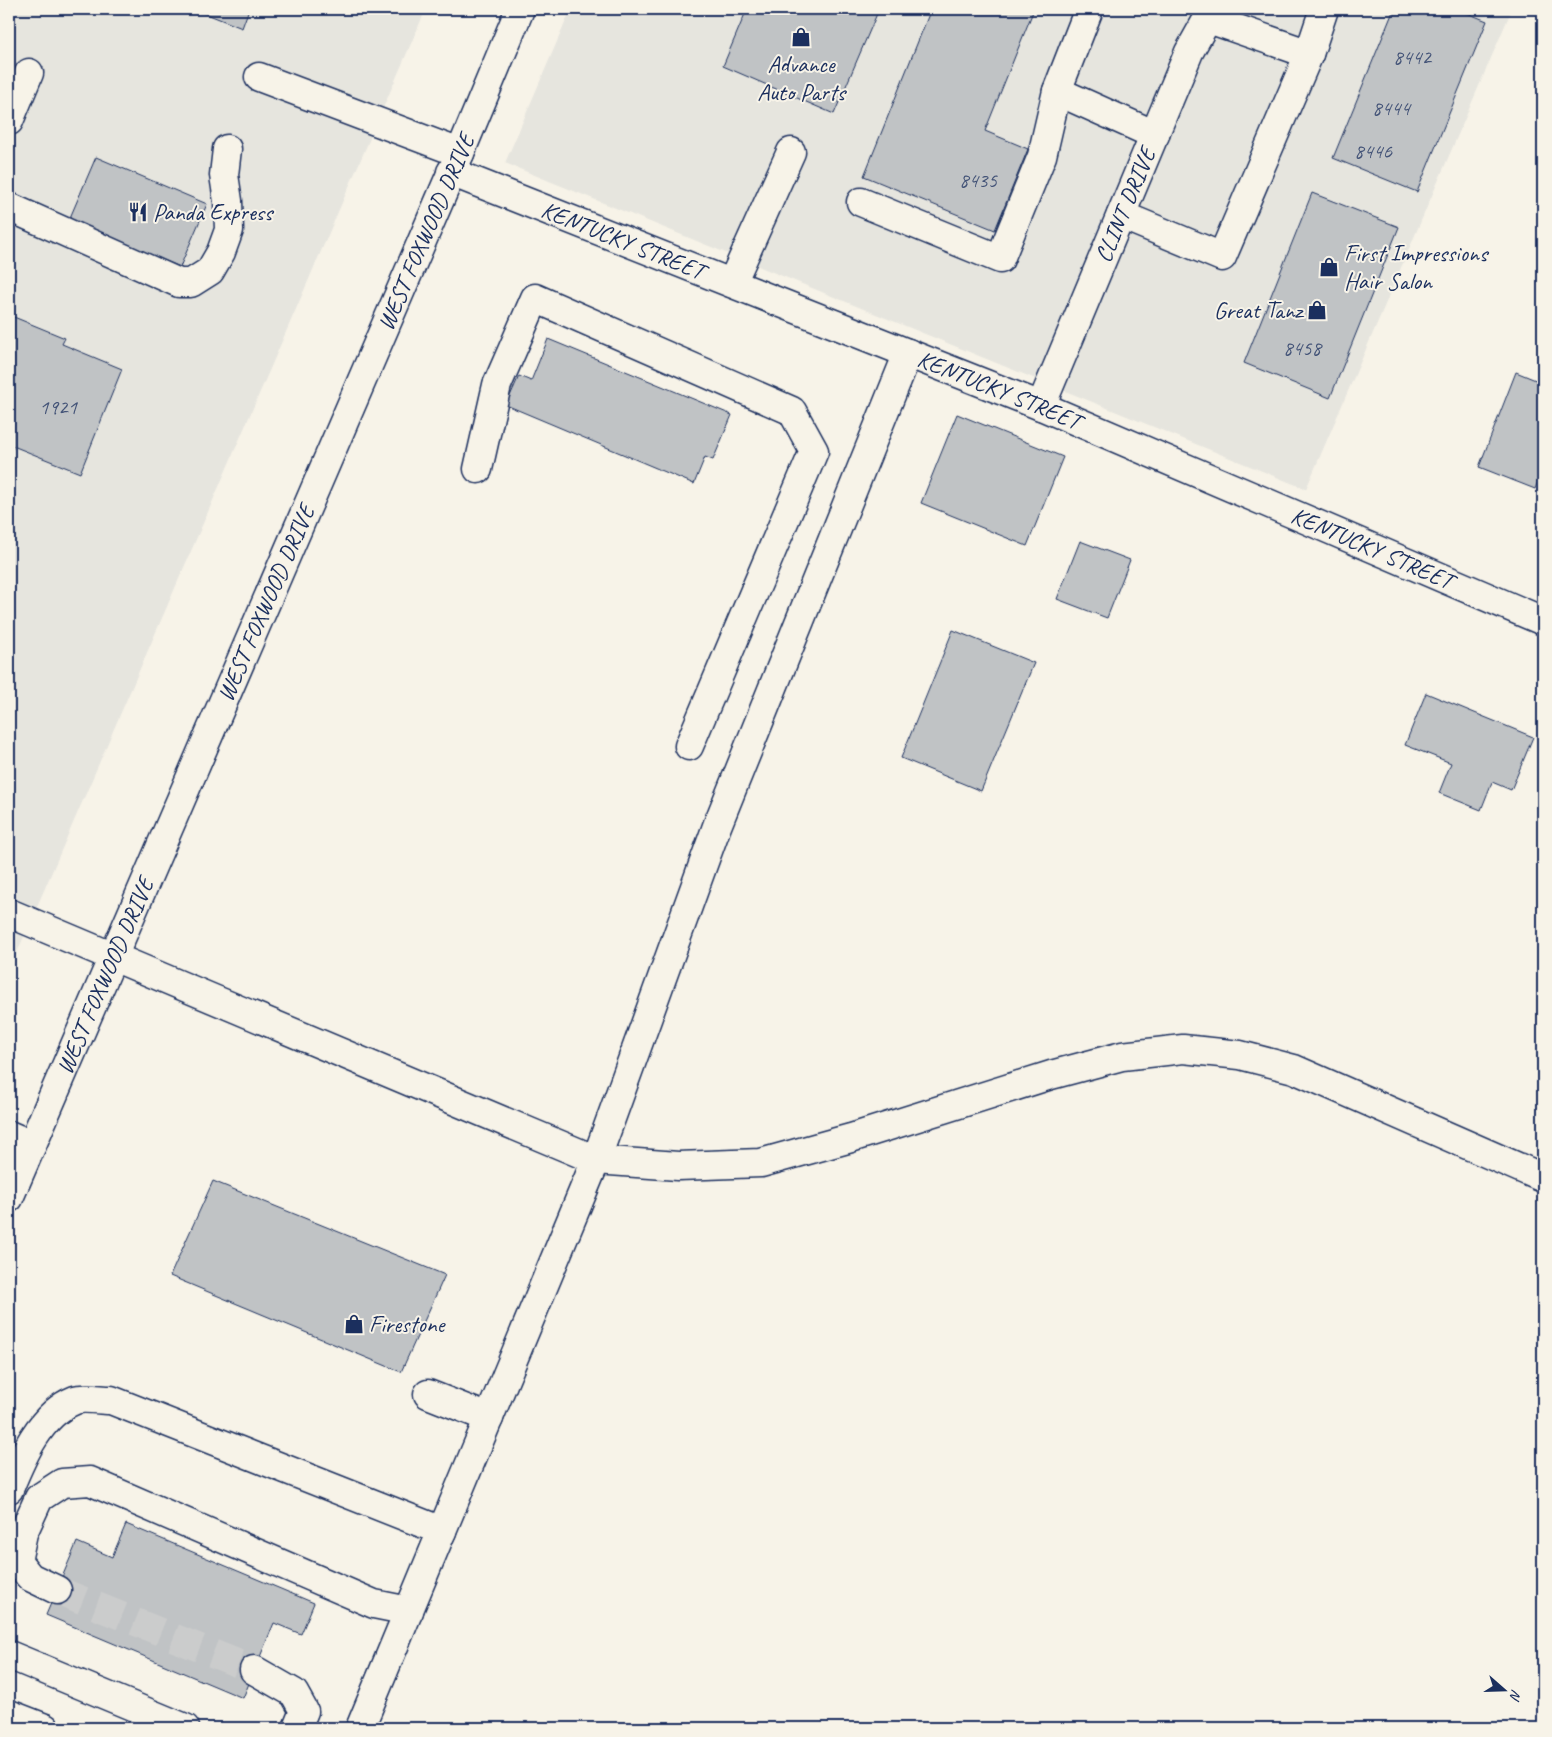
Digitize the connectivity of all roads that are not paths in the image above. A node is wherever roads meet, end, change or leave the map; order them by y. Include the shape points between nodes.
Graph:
1 (520, 9) edge
2 (1089, 9) edge
3 (1324, 9) edge
4 (1211, 14) edge
5 (1310, 54) junction
6 (29, 73) dead end
7 (259, 77) dead end
8 (1057, 91) junction
9 (9, 121) edge
10 (1154, 135) junction
11 (227, 149) dead end
12 (791, 152) dead end
13 (455, 163) junction
14 (861, 202) dead end
15 (9, 207) edge
16 (1121, 216) junction
17 (732, 283) junction
18 (908, 353) junction
19 (1042, 406) junction
20 (478, 469) dead end
21 (1543, 621) edge
22 (689, 746) dead end
23 (9, 913) edge
24 (113, 956) junction
25 (20, 1140) edge
26 (596, 1160) junction
27 (1543, 1178) edge
28 (9, 1198) edge
29 (428, 1394) dead end
30 (489, 1418) junction
31 (9, 1489) edge
32 (442, 1531) junction
33 (57, 1590) tunnel mouth
34 (409, 1611) junction
35 (9, 1655) edge
36 (254, 1670) tunnel mouth
37 (9, 1714) edge
38 (45, 1728) edge
39 (185, 1728) edge
40 (297, 1728) edge
41 (360, 1728) edge

1 - 13 street, WEST FOXWOOD DRIVE
2 - 8 street
3 - 5 street
4 - 5 street
4 - 10 street, CLINT DRIVE via 1189,52
5 - 16 street via 1222,257
6 - 9 street
7 - 13 street, KENTUCKY STREET
8 - 10 street
8 - 14 street via 1042,156 1000,259
10 - 16 street, CLINT DRIVE
11 - 15 street via 224,175 229,230 210,271 191,284 179,283
12 - 17 street
13 - 17 street, KENTUCKY STREET
13 - 24 street, WEST FOXWOOD DRIVE
16 - 19 street, CLINT DRIVE
17 - 18 street, KENTUCKY STREET
18 - 19 street, KENTUCKY STREET
18 - 26 street via 717,826
19 - 21 street, KENTUCKY STREET
20 - 22 street via 497,385 535,298 792,411 814,451
23 - 24 street
24 - 25 street, WEST FOXWOOD DRIVE
24 - 26 street
25 - 28 street, WEST FOXWOOD DRIVE
26 - 27 street via 678,1166 761,1163 1051,1075 1122,1056 1183,1049 1240,1054 1294,1069
26 - 30 street
29 - 30 street
30 - 32 street
31 - 32 street via 33,1439 54,1413 77,1399 110,1400
32 - 34 street
33 - 34 street via 30,1577 18,1562 23,1533 39,1498 62,1483 90,1481 374,1604
34 - 41 street
35 - 39 street
36 - 40 street via 294,1692 304,1711
37 - 38 street

